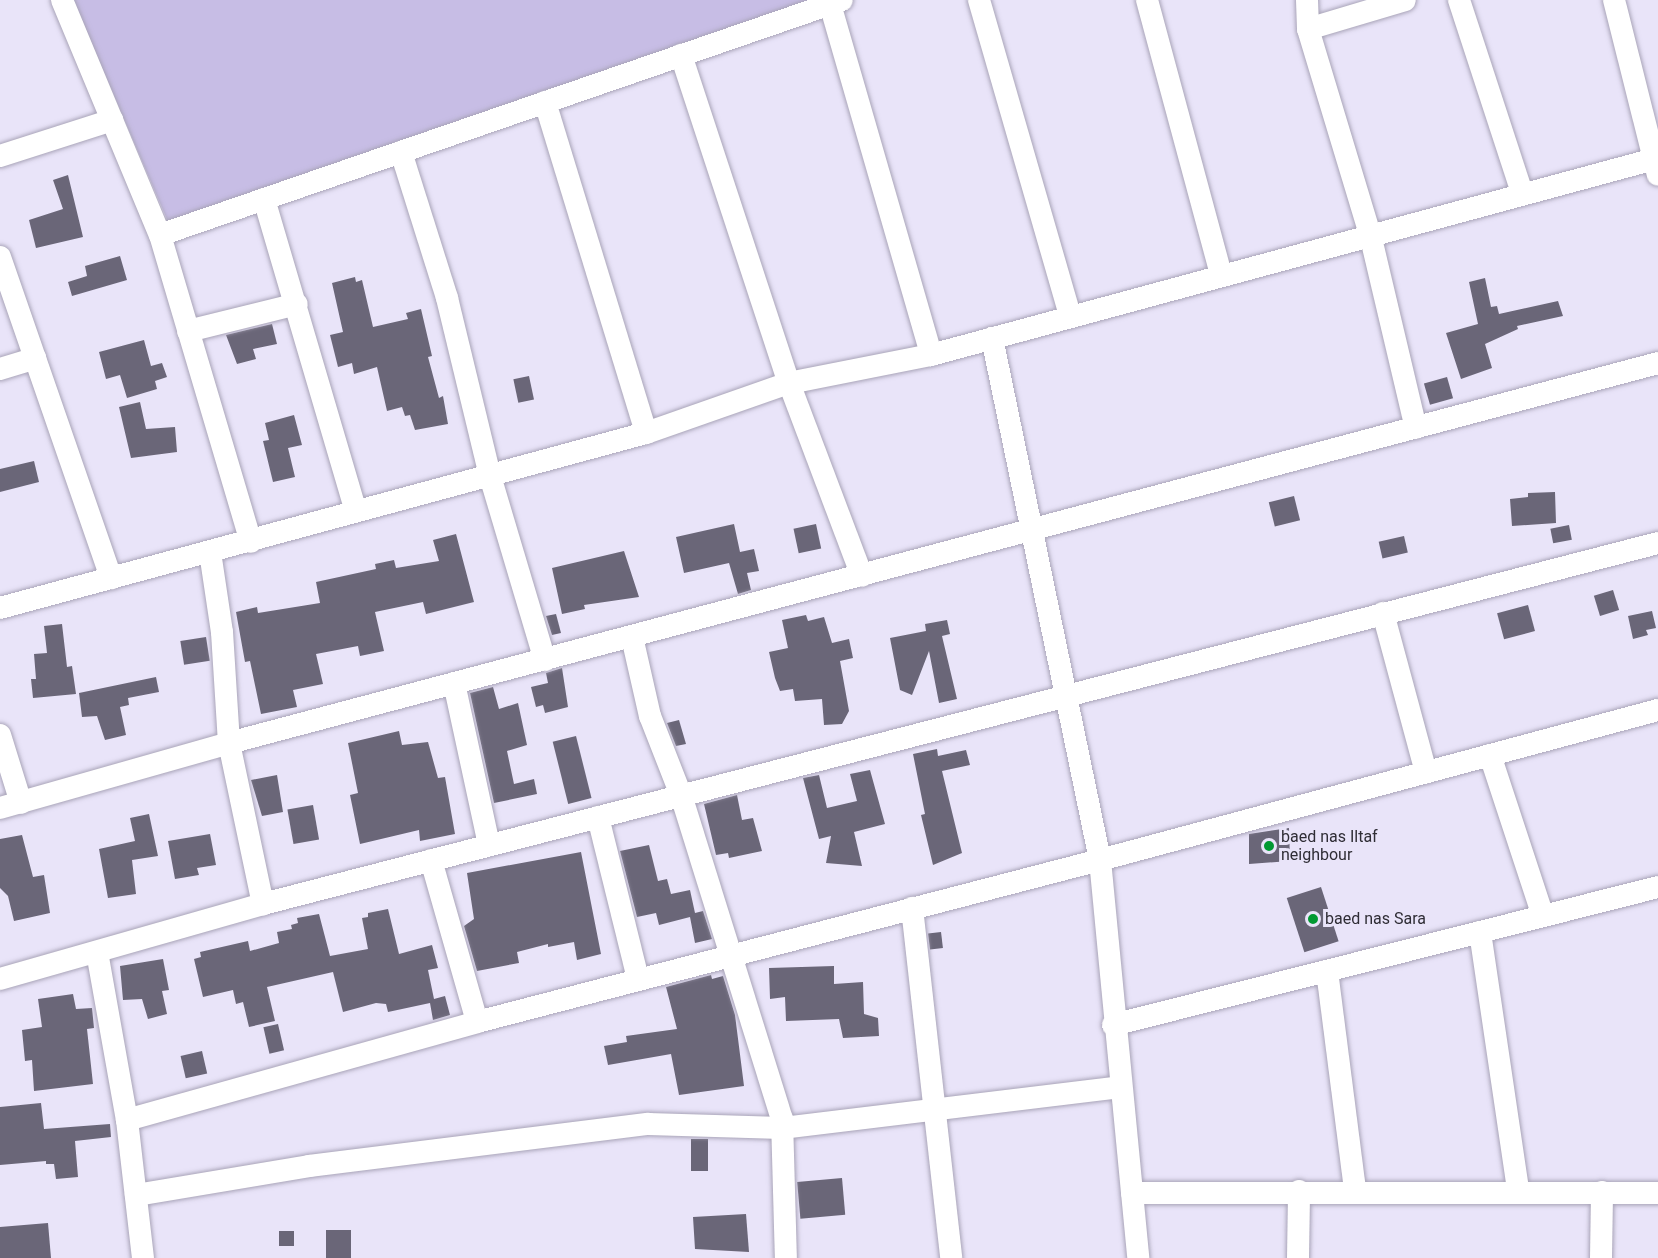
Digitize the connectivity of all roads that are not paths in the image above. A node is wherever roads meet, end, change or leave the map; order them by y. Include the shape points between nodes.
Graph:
1 (62, 0) edge
2 (979, 0) edge
3 (1147, 0) edge
4 (1307, 0) edge
5 (1405, 0) edge
6 (1459, 0) edge
7 (1614, 0) edge
8 (836, 2) edge
9 (1308, 28) junction
10 (681, 55) junction
11 (545, 102) junction
12 (112, 120) junction
13 (401, 152) junction
14 (0, 156) edge
15 (1657, 164) edge
16 (1522, 193) junction
17 (264, 200) junction
18 (1370, 234) junction
19 (160, 235) junction
20 (0, 257) edge
21 (1221, 275) junction
22 (297, 304) junction
23 (1070, 316) junction
24 (188, 331) junction
25 (992, 338) junction
26 (931, 355) junction
27 (35, 358) junction
28 (1658, 363) edge
29 (0, 369) edge
30 (789, 383) junction
31 (1416, 428) junction
32 (646, 433) junction
33 (490, 476) junction
34 (356, 511) junction
35 (1033, 531) junction
36 (251, 542) junction
37 (1658, 543) edge
38 (210, 552) junction
39 (862, 576) junction
40 (111, 578) junction
41 (0, 608) edge
42 (1383, 613) junction
43 (632, 637) junction
44 (545, 660) junction
45 (454, 684) junction
46 (1067, 694) junction
47 (1658, 710) edge
48 (0, 735) edge
49 (229, 743) junction
50 (1490, 755) junction
51 (1426, 772) junction
52 (681, 795) junction
53 (10, 805) edge
54 (598, 817) junction
55 (489, 845) junction
56 (431, 860) junction
57 (1100, 860) junction
58 (1658, 887) edge
59 (263, 904) junction
60 (912, 908) junction
61 (1543, 916) junction
62 (1480, 932) junction
63 (97, 952) junction
64 (732, 954) junction
65 (1327, 971) junction
66 (0, 979) edge
67 (638, 979) junction
68 (477, 1022) junction
69 (1113, 1025) junction
70 (1120, 1087) junction
71 (934, 1109) junction
72 (127, 1119) junction
73 (782, 1128) junction
74 (1518, 1190) junction
75 (1299, 1191) junction
76 (1355, 1191) junction
77 (1602, 1192) junction
78 (1132, 1193) junction
79 (1658, 1193) edge
80 (136, 1196) junction
81 (143, 1258) edge
82 (786, 1258) edge
83 (951, 1258) edge
84 (1138, 1258) edge
85 (1298, 1258) edge
86 (1601, 1258) edge

1 - 12 street
2 - 23 street
3 - 21 street
4 - 9 street
5 - 9 street
6 - 16 street
7 - 15 street
8 - 10 street
8 - 26 street
9 - 18 street
10 - 11 street
10 - 30 street
11 - 13 street
11 - 32 street
12 - 14 street
12 - 19 street
13 - 17 street
13 - 33 street via 447,298
15 - 16 street
16 - 18 street
17 - 19 street
17 - 22 street
18 - 21 street
18 - 31 street
19 - 24 street
20 - 27 street
21 - 23 street
22 - 24 street
22 - 34 street
23 - 25 street
24 - 36 street
25 - 26 street
25 - 35 street
26 - 30 street
27 - 29 street
27 - 40 street
28 - 31 street
30 - 32 street
30 - 39 street
31 - 35 street
32 - 33 street
33 - 34 street
33 - 44 street
34 - 36 street
35 - 39 street
35 - 46 street
36 - 38 street
37 - 42 street
38 - 40 street
38 - 49 street via 222,632
39 - 43 street
40 - 41 street
42 - 46 street
42 - 51 street
43 - 44 street
43 - 52 street via 650,716
44 - 45 street
45 - 49 street
45 - 55 street
46 - 52 street
46 - 57 street
47 - 50 street
48 - 53 street
49 - 53 street
49 - 59 street
50 - 51 street
50 - 61 street
51 - 57 street
52 - 54 street
52 - 64 street
54 - 55 street
54 - 67 street
55 - 56 street
56 - 59 street
56 - 68 street
57 - 60 street
57 - 69 street
58 - 61 street
59 - 63 street
60 - 64 street
60 - 71 street
61 - 62 street
62 - 65 street
62 - 74 street
63 - 66 street
63 - 72 street
64 - 67 street
64 - 73 street
65 - 69 street
65 - 76 street
67 - 68 street
68 - 72 street
69 - 70 street
70 - 71 street
70 - 78 street
71 - 73 street
71 - 83 street
72 - 80 street
73 - 80 street via 648,1124 309,1166
73 - 82 street
74 - 76 street
74 - 77 street
75 - 76 street
75 - 78 street
75 - 85 street
77 - 79 street
77 - 86 street
78 - 84 street
80 - 81 street

